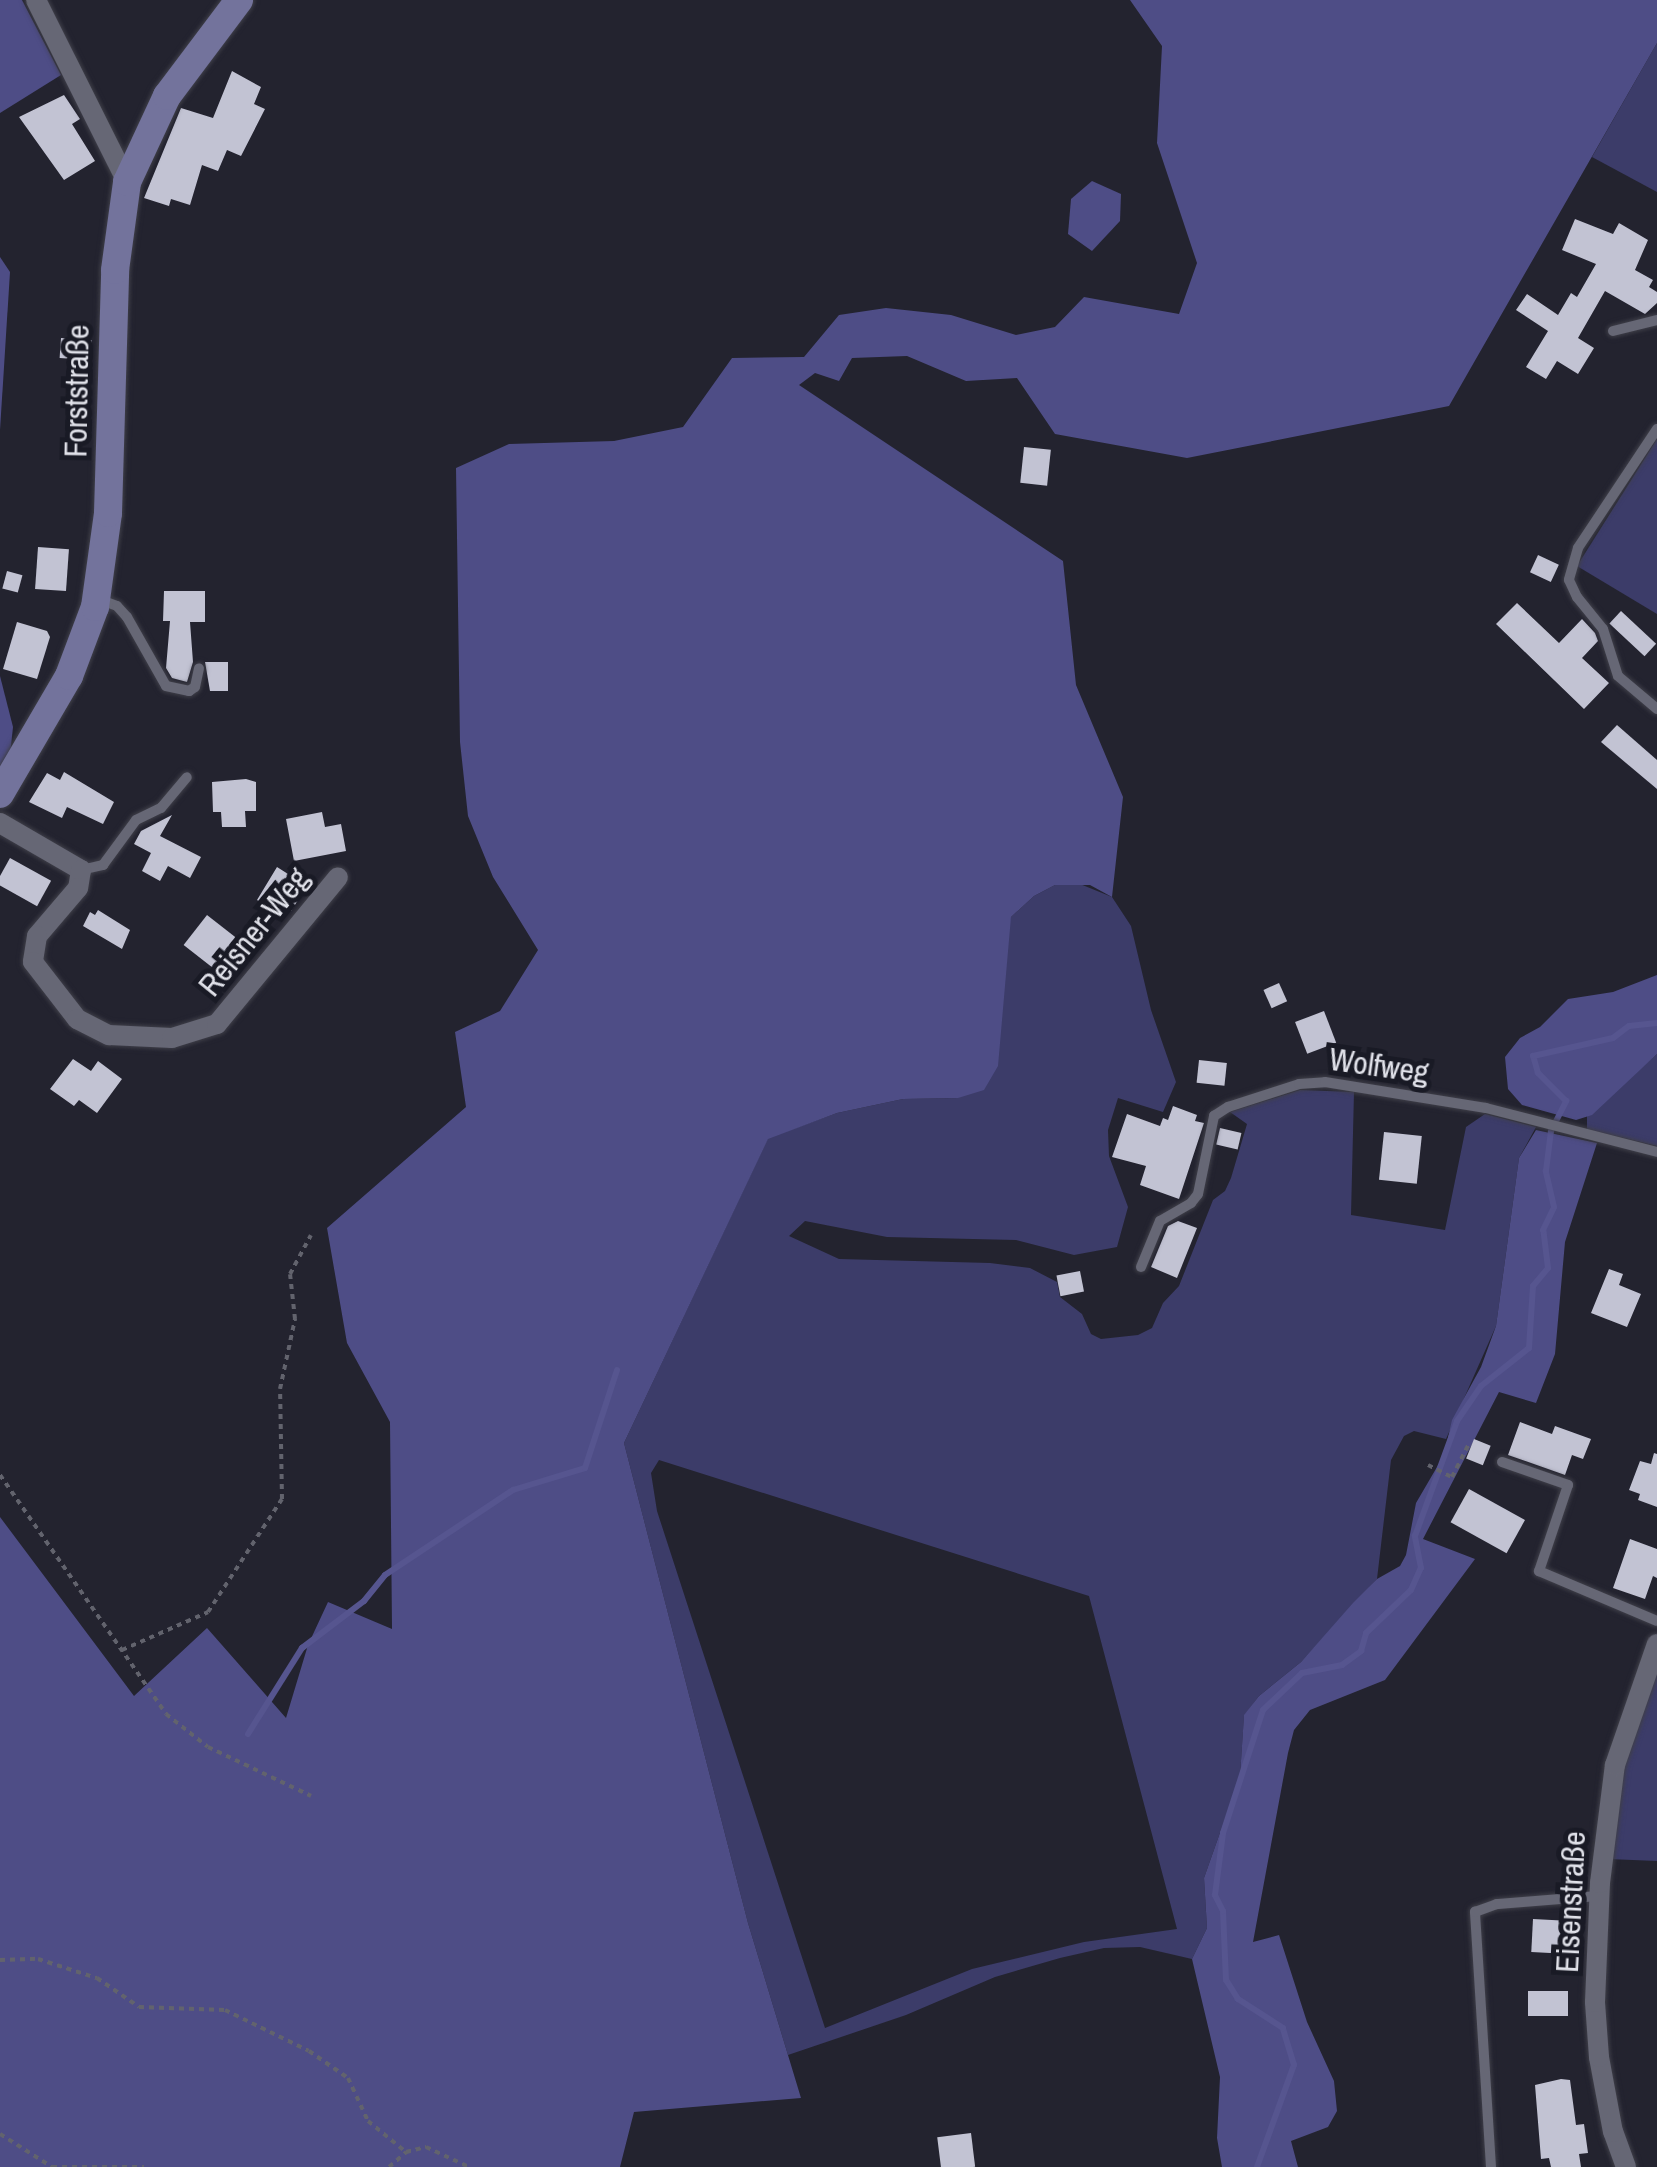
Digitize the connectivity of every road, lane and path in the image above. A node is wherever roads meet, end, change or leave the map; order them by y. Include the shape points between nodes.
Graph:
1 (36, 0) edge
2 (239, 0) edge
3 (127, 182) junction
4 (1657, 320) edge
5 (1614, 331) dead end
6 (1657, 428) edge
7 (97, 599) junction
8 (199, 668) dead end
9 (1657, 708) edge
10 (187, 777) dead end
11 (0, 794) edge
12 (0, 823) edge
13 (81, 870) junction
14 (338, 877) dead end
15 (1657, 1152) edge
16 (311, 1234) dead end
17 (1141, 1268) dead end
18 (1468, 1445) dead end
19 (1502, 1462) dead end
20 (1428, 1464) dead end
21 (0, 1475) edge
22 (1657, 1620) edge
23 (1657, 1644) edge
24 (122, 1650) junction
25 (311, 1796) dead end
26 (1599, 1896) junction
27 (0, 1960) edge
28 (0, 2134) edge
29 (406, 2152) junction
30 (144, 2167) edge
31 (389, 2167) edge
32 (469, 2167) edge
33 (1491, 2167) edge
34 (1626, 2167) edge

1 - 3 street
2 - 3 street, Forststraße via 175,83
3 - 7 street, Forststraße via 116,251 111,461
4 - 5 lane
6 - 9 lane via 1578,548 1569,580 1603,629 1618,676
7 - 8 lane via 127,617 166,686 196,688
7 - 11 street, Forststraße via 69,676
10 - 13 lane via 161,808 136,820 103,866
12 - 13 street
13 - 14 street, Reisner-Weg via 78,888 37,936 32,962 93,1031 172,1038 217,1024
15 - 17 lane, Wolfweg via 1396,1091 1325,1082 1280,1088 1214,1116 1198,1194 1160,1221
16 - 24 path via 290,1274 295,1320 280,1389 282,1499 208,1612
18 - 20 path via 1452,1477
19 - 22 lane via 1568,1485 1540,1572
21 - 24 path
23 - 26 street, Eisenstraße via 1615,1765
24 - 25 path via 166,1714 208,1747
26 - 33 lane via 1497,1904 1475,1912
26 - 34 street, Eisenstraße via 1599,2057
27 - 29 path via 38,1959 97,1978 139,2007 226,2010 348,2078 368,2121
28 - 30 path via 52,2166
29 - 31 path
29 - 32 path via 426,2148

